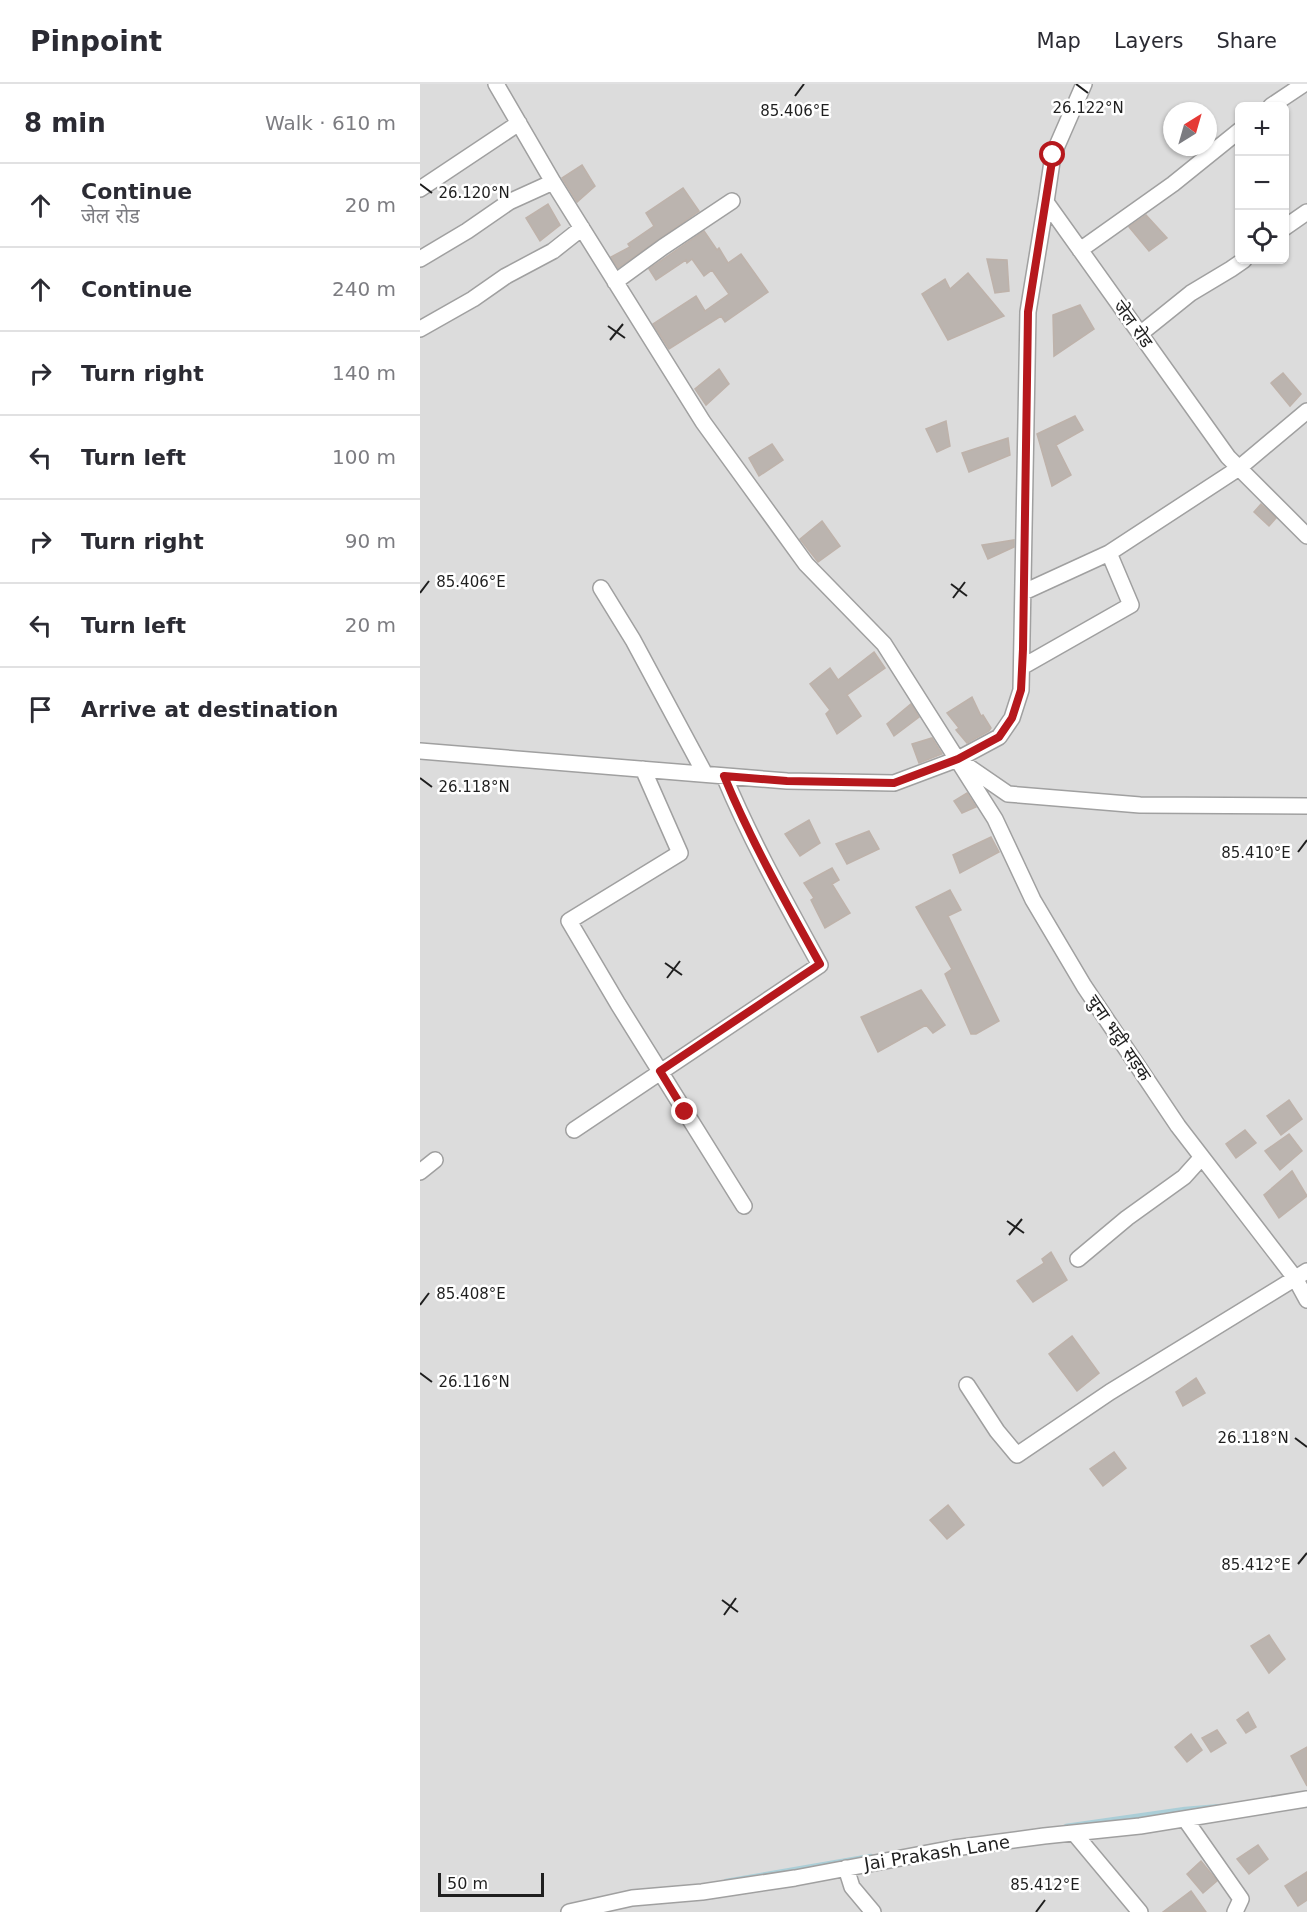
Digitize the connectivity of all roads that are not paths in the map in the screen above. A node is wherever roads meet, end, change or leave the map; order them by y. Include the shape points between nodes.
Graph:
1 (496, 84) edge
2 (1084, 84) edge
3 (1304, 84) edge
4 (1277, 102) edge
5 (519, 123) junction
6 (1235, 133) edge
7 (553, 182) junction
8 (420, 189) edge
9 (732, 201) dead end
10 (1046, 202) junction
11 (1307, 212) edge
12 (1289, 225) edge
13 (582, 228) junction
14 (1080, 250) junction
15 (420, 259) edge
16 (1239, 264) edge
17 (615, 282) junction
18 (420, 329) edge
19 (1140, 334) junction
20 (1307, 411) edge
21 (1239, 468) junction
22 (1307, 536) edge
23 (1109, 552) junction
24 (601, 588) dead end
25 (1024, 592) junction
26 (1022, 668) junction
27 (420, 751) edge
28 (958, 759) junction
29 (643, 769) junction
30 (705, 774) junction
31 (724, 776) junction
32 (1307, 806) edge
33 (660, 1071) junction
34 (574, 1130) dead end
35 (1202, 1157) junction
36 (435, 1160) dead end
37 (420, 1172) edge
38 (744, 1206) dead end
39 (1078, 1259) dead end
40 (1301, 1274) edge
41 (1307, 1300) edge
42 (967, 1385) dead end
43 (1307, 1799) edge
44 (1185, 1819) junction
45 (1074, 1833) junction
46 (846, 1868) junction
47 (1139, 1911) edge
48 (569, 1912) edge
49 (873, 1912) edge
50 (1235, 1912) edge

1 - 5 street, चुना भट्ठी सड़क
2 - 10 street via 1053,155
3 - 4 street
5 - 7 street, चुना भट्ठी सड़क
5 - 8 street
6 - 14 street via 1173,184
7 - 13 street, चुना भट्ठी सड़क
7 - 15 street via 509,202
9 - 17 street
10 - 14 street, जेल रोड
10 - 25 street via 1028,312
11 - 12 street
13 - 17 street, चुना भट्ठी सड़क
13 - 18 street via 553,251
14 - 19 street, जेल रोड
16 - 19 street via 1191,293
17 - 28 street, चुना भट्ठी सड़क via 703,422 806,564 884,644
19 - 21 street, जेल रोड
20 - 21 street
21 - 22 street, जेल रोड
21 - 23 street
23 - 25 street
23 - 26 street via 1131,606
24 - 30 street
25 - 26 street
26 - 28 street via 1021,690 1012,718 999,737
27 - 29 street
28 - 31 street via 894,783
28 - 32 street via 1008,794 1140,805
28 - 35 street, चुना भट्ठी सड़क via 995,819 1033,900 1084,986
29 - 30 street
29 - 33 street via 680,853 569,921
30 - 31 street
31 - 33 street via 771,876 820,964
33 - 34 street
33 - 38 street
35 - 39 street via 1184,1177
35 - 40 street, चुना भट्ठी सड़क
36 - 37 street
40 - 41 street, चुना भट्ठी सड़क
40 - 42 street via 1110,1392 1017,1455
43 - 44 street, Jai Prakash Lane
44 - 45 street, Jai Prakash Lane
44 - 50 street via 1241,1899
45 - 46 street, Jai Prakash Lane via 954,1848
45 - 47 street
46 - 48 street, Jai Prakash Lane via 702,1892 632,1898
46 - 49 street via 852,1887

